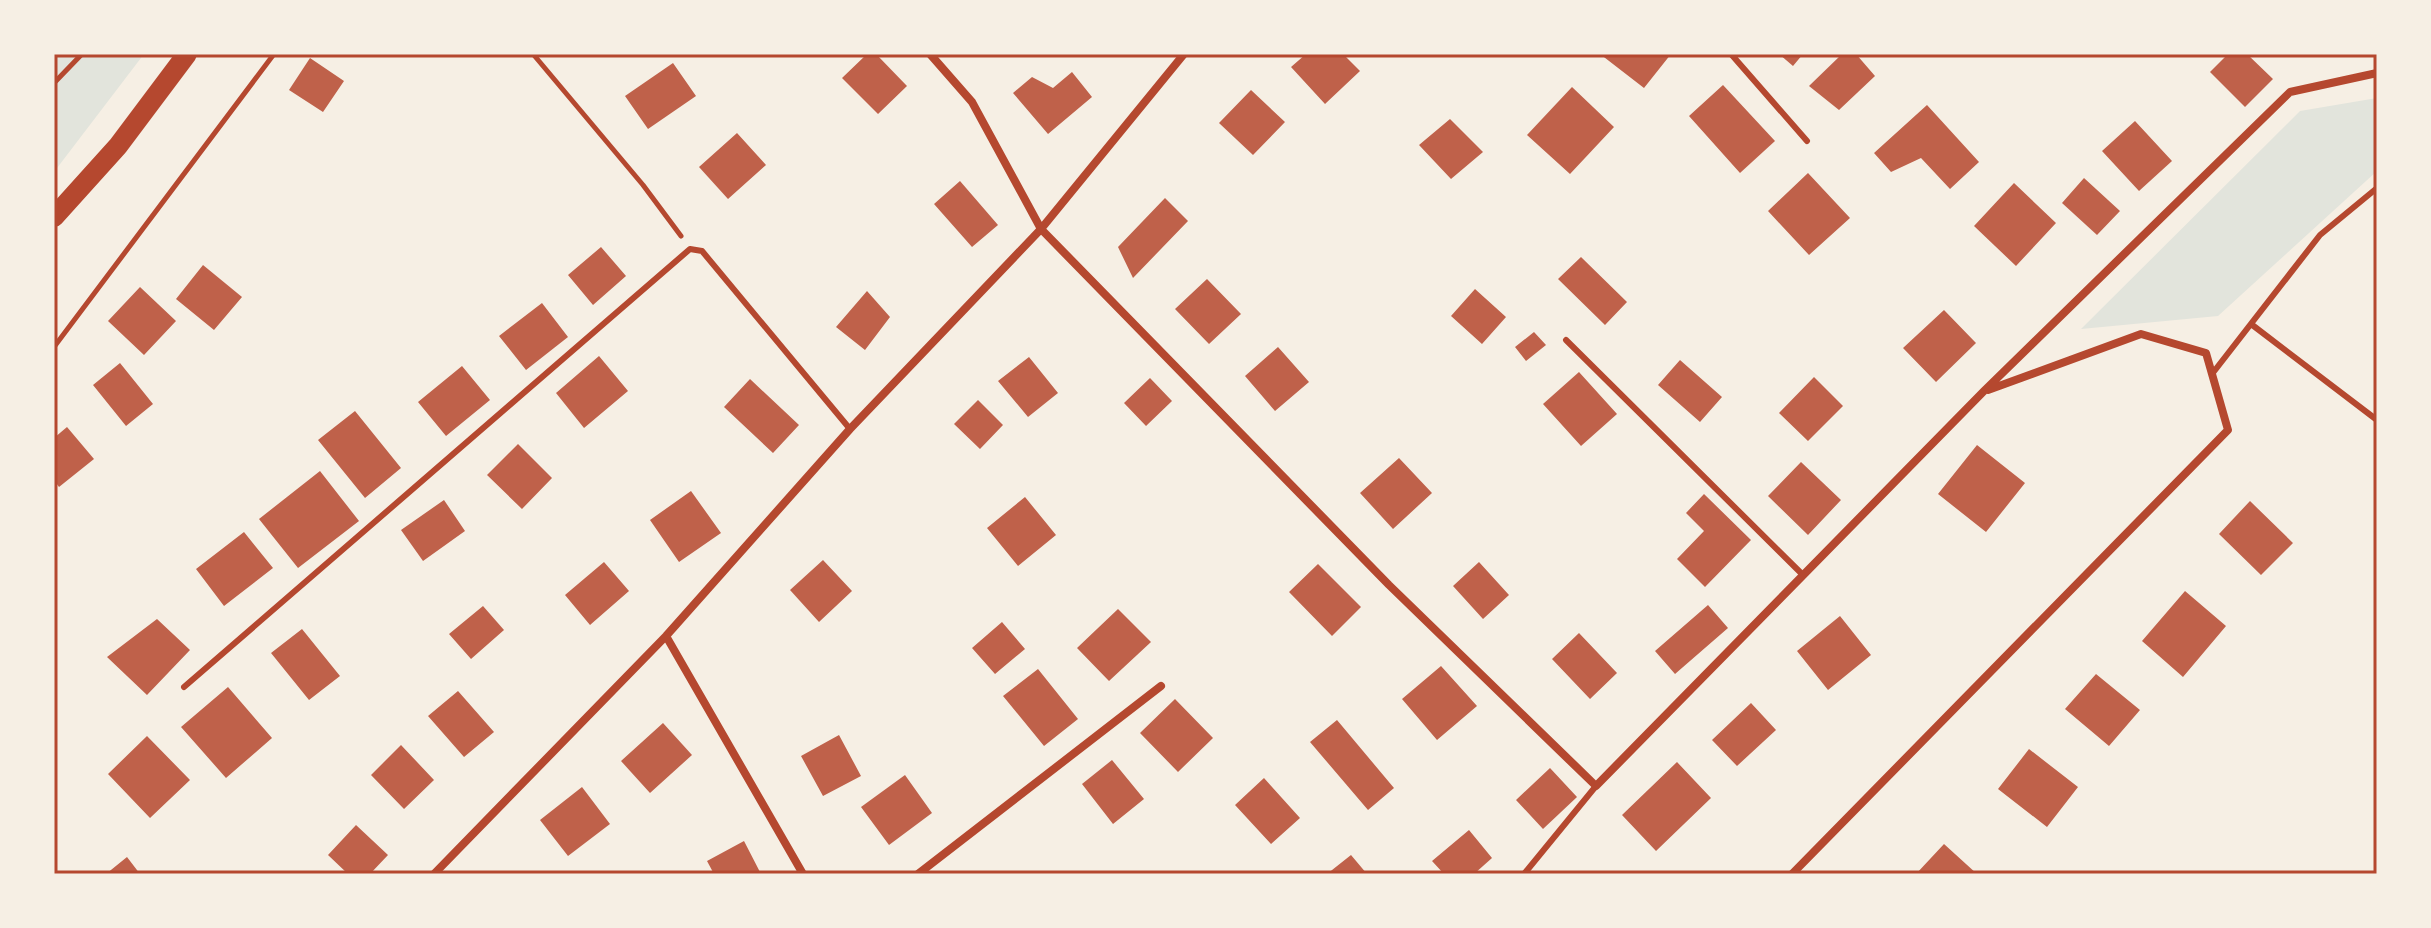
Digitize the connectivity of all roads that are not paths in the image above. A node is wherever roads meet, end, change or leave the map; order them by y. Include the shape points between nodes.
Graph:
1 (187, 54) edge
2 (930, 54) edge
3 (1184, 54) edge
4 (1731, 54) edge
5 (2377, 73) edge
6 (1807, 141) dead end
7 (2377, 188) edge
8 (54, 217) edge
9 (1041, 229) junction
10 (2251, 324) junction
11 (1566, 340) dead end
12 (2212, 374) junction
13 (1984, 391) junction
14 (2377, 420) edge
15 (850, 429) junction
16 (1803, 575) junction
17 (666, 636) junction
18 (1161, 686) dead end
19 (184, 687) dead end
20 (1596, 786) junction
21 (434, 874) edge
22 (803, 874) edge
23 (918, 874) edge
24 (1524, 874) edge
25 (1792, 874) edge

1 - 8 main road via 118,146
2 - 9 street via 972,102
3 - 9 street
4 - 6 lane
5 - 13 street via 2290,92
7 - 10 lane via 2320,235
9 - 15 street
9 - 20 street via 1389,585
10 - 12 lane
10 - 14 lane
11 - 16 lane
12 - 13 street via 2206,353 2141,334
12 - 25 street via 2228,430
13 - 16 street
15 - 17 street
15 - 19 lane via 702,251 690,249
16 - 20 street
17 - 21 street
17 - 22 street
18 - 23 street
20 - 24 lane

